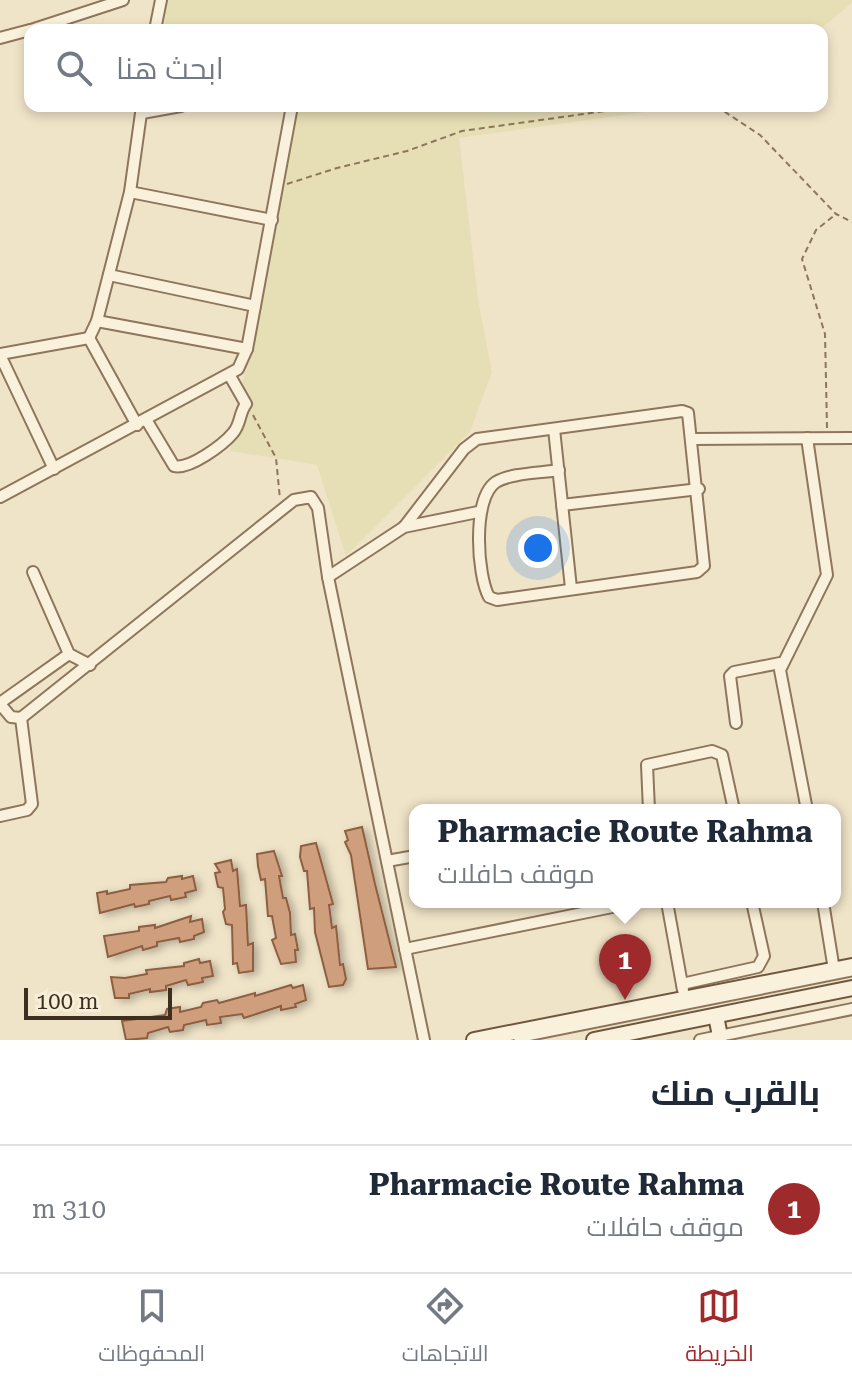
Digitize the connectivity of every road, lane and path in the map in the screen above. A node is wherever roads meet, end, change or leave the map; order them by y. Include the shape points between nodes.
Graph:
1 (123, 0) edge
2 (161, 0) edge
3 (49, 24) edge
4 (156, 24) edge
5 (24, 32) edge
6 (0, 38) edge
7 (142, 112) edge
8 (291, 112) edge
9 (598, 112) edge
10 (725, 112) edge
11 (278, 187) junction
12 (130, 192) junction
13 (836, 214) junction
14 (272, 220) junction
15 (852, 222) edge
16 (109, 275) junction
17 (255, 306) junction
18 (97, 321) junction
19 (89, 338) junction
20 (247, 349) junction
21 (0, 355) edge
22 (230, 376) junction
23 (246, 404) junction
24 (142, 423) junction
25 (554, 429) junction
26 (807, 438) junction
27 (827, 438) junction
28 (852, 438) edge
29 (693, 439) junction
30 (54, 469) junction
31 (559, 470) junction
32 (699, 489) junction
33 (0, 497) edge
34 (562, 505) junction
35 (282, 509) junction
36 (478, 512) junction
37 (404, 527) junction
38 (33, 572) dead end
39 (328, 577) junction
40 (571, 588) junction
41 (69, 654) junction
42 (780, 663) junction
43 (90, 665) junction
44 (0, 704) edge
45 (21, 718) junction
46 (736, 723) dead end
47 (649, 804) edge
48 (733, 804) edge
49 (806, 804) edge
50 (0, 816) edge
51 (409, 857) edge
52 (387, 861) junction
53 (607, 908) edge
54 (668, 908) edge
55 (753, 908) edge
56 (824, 908) edge
57 (405, 949) junction
58 (852, 966) edge
59 (834, 970) junction
60 (852, 975) edge
61 (852, 988) edge
62 (684, 992) junction
63 (852, 1009) edge
64 (716, 1016) junction
65 (720, 1038) edge
66 (424, 1040) edge
67 (474, 1040) edge
68 (517, 1040) edge
69 (533, 1040) edge
70 (594, 1040) edge
71 (700, 1040) edge

1 - 3 street
2 - 4 street
5 - 6 street
7 - 12 street
8 - 11 street
9 - 11 path via 462,131
10 - 13 path via 760,135
11 - 14 street
12 - 14 street
12 - 16 street
13 - 15 path
13 - 27 path via 816,230 802,259 825,334
14 - 17 street
16 - 17 street
16 - 18 street
17 - 20 street
18 - 19 street
18 - 20 street
19 - 21 street
19 - 24 street
20 - 22 street
21 - 30 street
22 - 23 street
22 - 24 street
23 - 24 street via 232,434 185,467 174,466
23 - 35 path via 276,458
24 - 30 street
25 - 29 street via 682,411 688,413
25 - 31 street
25 - 37 street via 470,443
26 - 27 street
26 - 29 street
26 - 42 street via 827,575
27 - 28 street
29 - 32 street
30 - 33 street
31 - 34 street
31 - 36 street via 497,482
32 - 34 street
32 - 40 street via 706,562 702,569
34 - 40 street
35 - 39 street via 302,496 314,500
35 - 43 street
36 - 37 street
36 - 40 street via 489,597
37 - 39 street
38 - 41 street
39 - 52 street
41 - 43 street
41 - 44 street
42 - 46 street via 730,676
42 - 49 street
43 - 45 street
44 - 45 street via 11,717
45 - 50 street via 32,804
47 - 48 street via 647,765 712,751 722,755
51 - 52 street
52 - 57 street
53 - 57 street
54 - 62 street
55 - 62 street via 764,956 758,967
56 - 59 street
57 - 66 street
58 - 59 main road
59 - 62 main road
60 - 68 lane
60 - 69 lane
61 - 64 main road
62 - 67 main road
63 - 65 street
64 - 65 main road
64 - 70 main road
65 - 71 street

